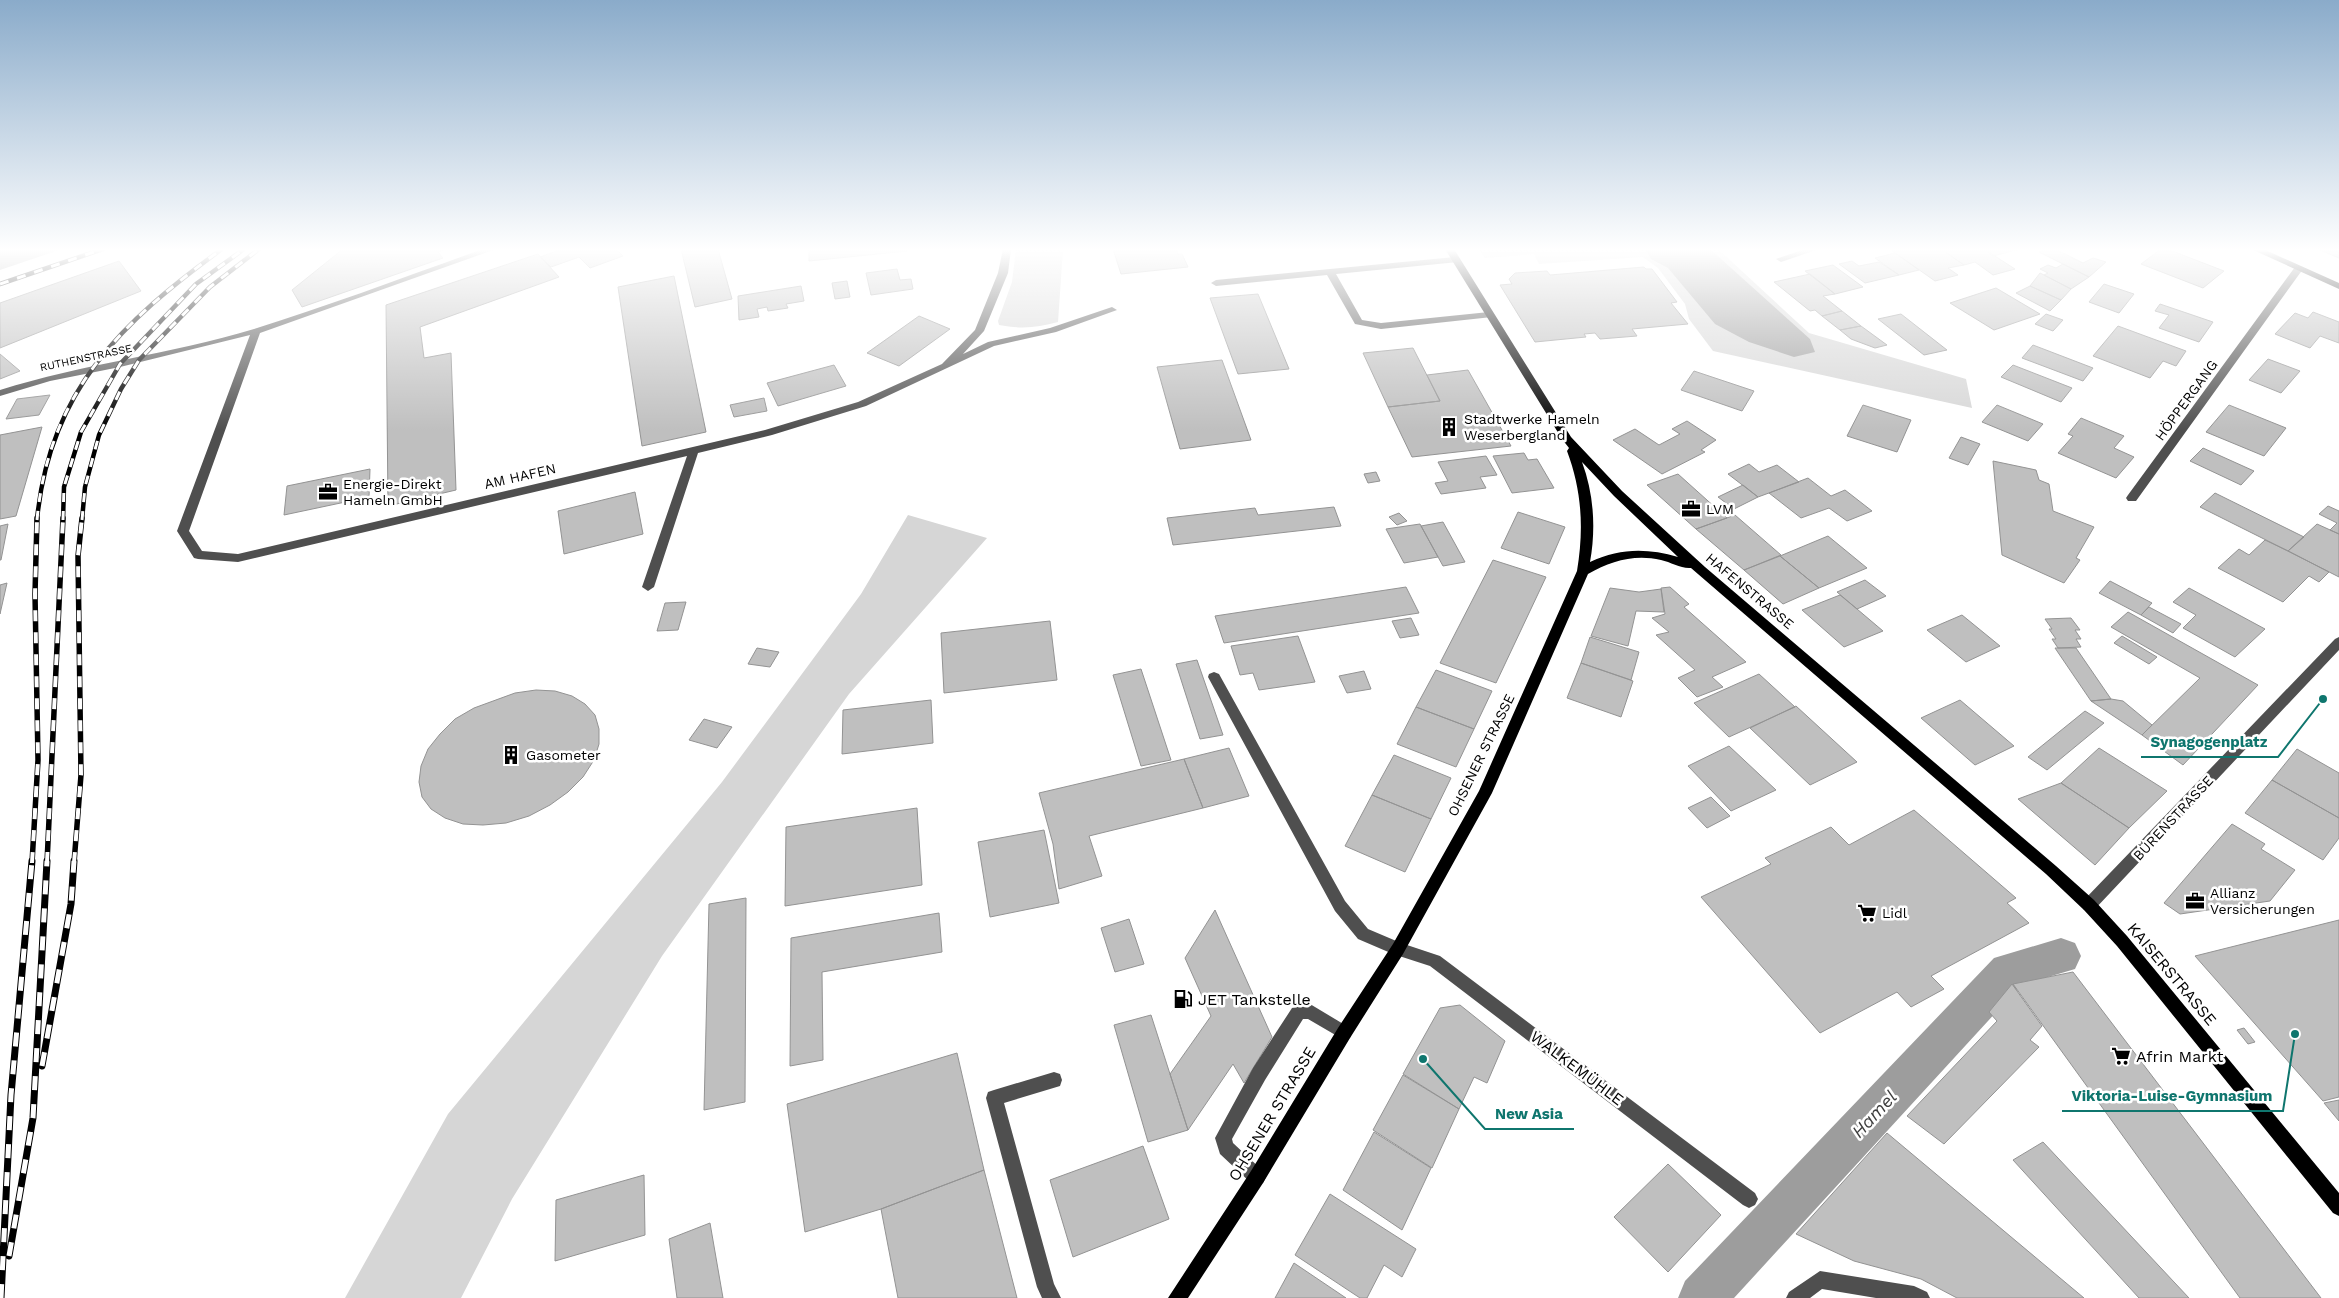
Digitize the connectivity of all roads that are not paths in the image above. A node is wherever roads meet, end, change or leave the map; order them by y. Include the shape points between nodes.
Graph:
1 (316, 310) edge
2 (988, 310) edge
3 (1112, 310) dead end
4 (1351, 310) edge
5 (1486, 310) edge
6 (2269, 310) edge
7 (1489, 315) junction
8 (256, 330) junction
9 (946, 366) junction
10 (0, 392) edge
11 (1567, 440) junction
12 (694, 450) junction
13 (2132, 498) dead end
14 (1698, 568) junction
15 (1582, 571) junction
16 (648, 587) dead end
17 (2339, 642) edge
18 (1214, 677) dead end
19 (2088, 905) junction
20 (1398, 949) junction
21 (1344, 1033) junction
22 (1054, 1080) dead end
23 (1257, 1177) junction
24 (1749, 1199) dead end
25 (2339, 1208) edge
26 (1052, 1298) edge
27 (1177, 1298) edge
28 (1795, 1298) edge
29 (1921, 1298) edge

1 - 8 street, RUTHENSTRASSE
2 - 9 street, AM HAFEN via 979,331
3 - 9 street via 1052,330 991,344
4 - 7 street via 1358,322 1381,326
5 - 7 main road, HAFENSTRASSE
6 - 13 street, HÖPPERGANG
7 - 11 main road, HAFENSTRASSE
8 - 10 street, RUTHENSTRASSE
8 - 12 street, AM HAFEN via 183,531 198,555 238,558
9 - 12 street, AM HAFEN via 862,404 768,433
11 - 14 main road, HAFENSTRASSE via 1626,502
11 - 15 main road, OHSENER STRASSE via 1576,460 1587,503
12 - 16 street
14 - 15 main road via 1650,553 1627,553 1611,556
14 - 19 main road, HAFENSTRASSE
15 - 20 main road, OHSENER STRASSE via 1485,793
17 - 19 street, BÜRENSTRASSE
18 - 20 street via 1340,906 1363,934
19 - 25 main road, KAISERSTRASSE via 2128,949
20 - 21 main road, OHSENER STRASSE
20 - 24 street, WALKEMÜHLE via 1435,960
21 - 23 main road, OHSENER STRASSE
21 - 23 street via 1310,1011 1298,1013 1263,1066 1223,1138 1226,1148
22 - 26 street via 994,1098
23 - 27 main road, OHSENER STRASSE
28 - 29 street via 1820,1280

